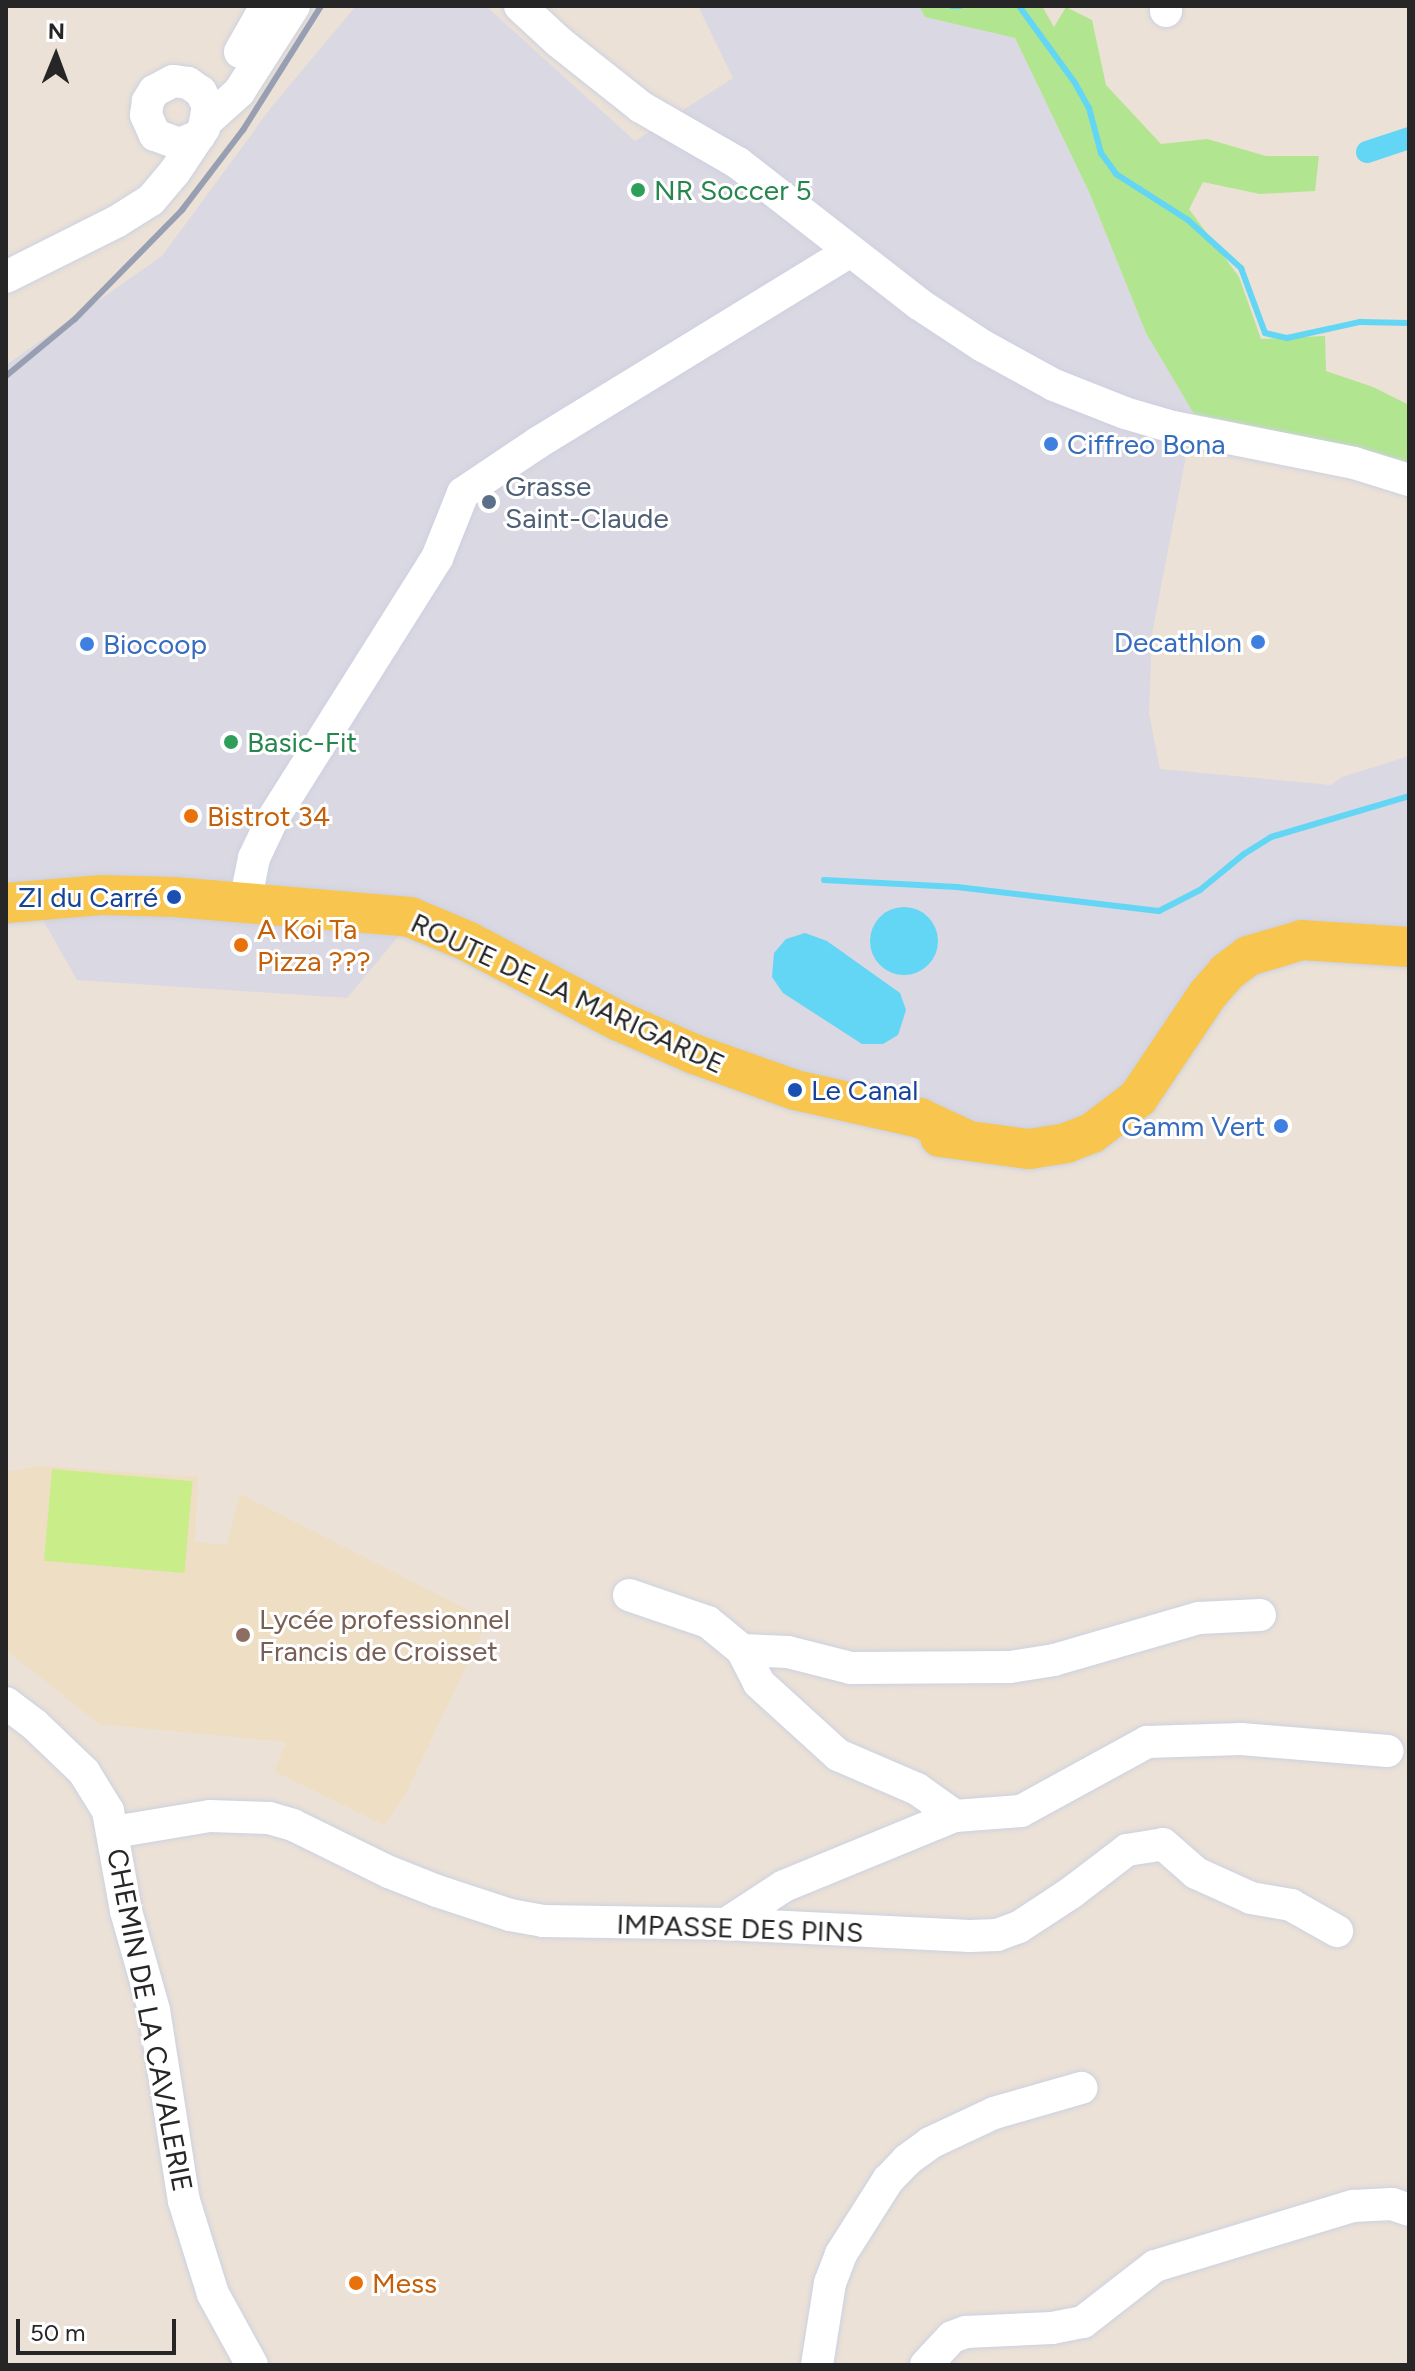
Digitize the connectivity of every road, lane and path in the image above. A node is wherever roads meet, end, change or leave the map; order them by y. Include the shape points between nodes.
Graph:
1 (266, 6) edge
2 (294, 6) edge
3 (520, 6) edge
4 (205, 120) junction
5 (849, 252) junction
6 (6, 277) edge
7 (1409, 480) edge
8 (6, 903) edge
9 (245, 903) junction
10 (1409, 947) edge
11 (629, 1595) dead end
12 (1260, 1615) dead end
13 (742, 1650) junction
14 (6, 1703) edge
15 (1388, 1751) dead end
16 (955, 1816) junction
17 (114, 1832) junction
18 (726, 1924) junction
19 (1337, 1931) dead end
20 (1081, 2088) dead end
21 (1409, 2210) edge
22 (252, 2365) edge
23 (817, 2365) edge
24 (926, 2365) edge

1 - 4 street
2 - 4 street via 239,92
3 - 5 street via 641,107 738,163
4 - 6 street via 151,200
5 - 7 street via 983,346 1054,385 1173,427 1354,463
5 - 9 street via 463,493 437,558 272,820 254,858
8 - 9 main road, ROUTE DE LA MARIGARDE via 102,895
9 - 10 main road, ROUTE DE LA MARIGARDE via 410,917 694,1054 839,1102 920,1118 967,1140 1004,1148 1050,1147 1108,1123 1138,1098 1208,994 1248,956 1302,940
11 - 13 street via 708,1622
12 - 13 street via 1199,1618 1054,1660 1010,1667 851,1668 788,1652
13 - 16 street via 759,1683 838,1755 917,1789
14 - 17 street, CHEMIN DE LA CAVALERIE via 84,1772 108,1811
15 - 16 street via 1241,1739 1147,1742 1021,1811
16 - 18 street via 784,1886
17 - 18 street, IMPASSE DES PINS via 210,1816 269,1818 389,1872 510,1915 558,1922
17 - 22 street, CHEMIN DE LA CAVALERIE via 126,1911 154,2010 184,2201 213,2294
18 - 19 street, IMPASSE DES PINS via 997,1935 1047,1909 1127,1850 1163,1844 1196,1873 1251,1898 1291,1905
20 - 23 street via 994,2113 930,2143 907,2160 888,2180 841,2254 825,2307
21 - 24 street via 1392,2204 1353,2206 1155,2266 1083,2322 966,2332 945,2342

